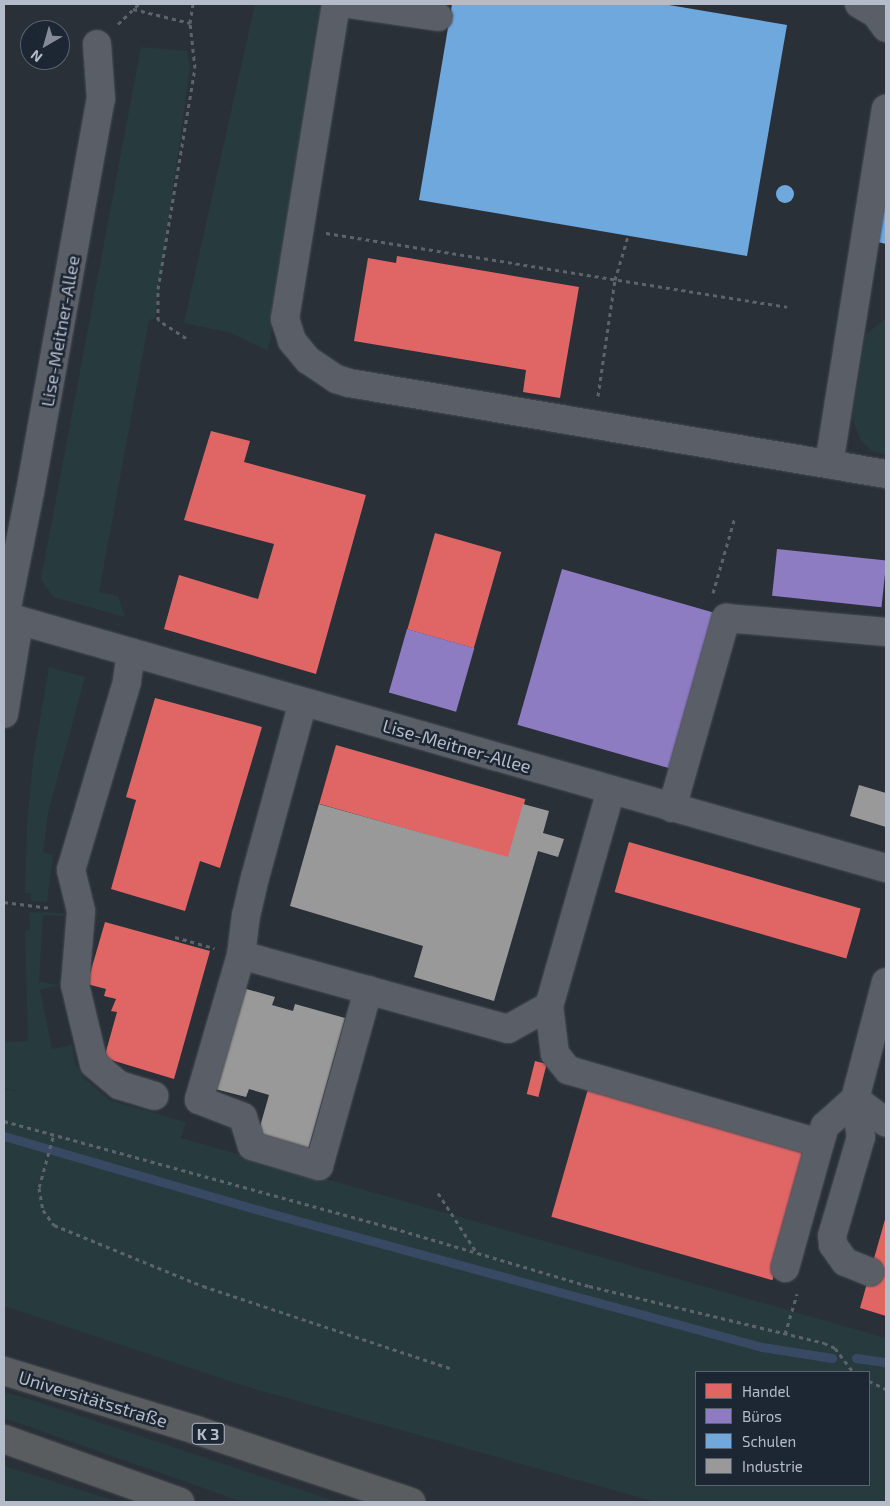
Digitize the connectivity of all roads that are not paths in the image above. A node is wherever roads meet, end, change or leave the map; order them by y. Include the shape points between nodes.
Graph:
1 (336, 4) edge
2 (349, 4) edge
3 (859, 4) edge
4 (438, 17) dead end
5 (886, 28) edge
6 (97, 44) dead end
7 (886, 109) edge
8 (829, 464) junction
9 (886, 474) edge
10 (9, 618) edge
11 (886, 632) edge
12 (131, 652) junction
13 (303, 702) junction
14 (4, 714) edge
15 (611, 790) junction
16 (672, 808) junction
17 (886, 868) edge
18 (241, 955) junction
19 (886, 982) edge
20 (368, 990) junction
21 (549, 1006) junction
22 (154, 1096) dead end
23 (855, 1099) junction
24 (886, 1122) edge
25 (820, 1143) junction
26 (870, 1272) dead end
27 (792, 1278) road end
28 (4, 1371) edge
29 (4, 1439) edge
30 (180, 1502) edge
31 (411, 1502) edge

1 - 8 street via 285,319 299,352 325,373 349,383
2 - 4 street
3 - 5 street via 876,14
6 - 10 street, Lise-Meitner-Allee via 101,99
7 - 8 street
8 - 9 street
10 - 12 street, Lise-Meitner-Allee
10 - 14 street, Lise-Meitner-Allee
11 - 16 street via 726,618
12 - 13 street, Lise-Meitner-Allee
12 - 22 street via 127,682 71,870 81,911 75,985 94,1064 119,1085
13 - 15 street, Lise-Meitner-Allee
13 - 18 street via 254,877
15 - 16 street, Lise-Meitner-Allee
15 - 21 street
16 - 17 street, Lise-Meitner-Allee
18 - 20 street
18 - 20 street via 199,1100 243,1117 252,1146 319,1166
19 - 23 street
20 - 21 street via 508,1029
21 - 25 street via 555,1054 568,1070
23 - 24 street
23 - 25 street via 825,1126
23 - 26 street via 861,1137 834,1228 833,1245 845,1262
25 - 27 street
28 - 31 highway, Universitätsstraße / K 3 via 196,1430
29 - 30 highway

